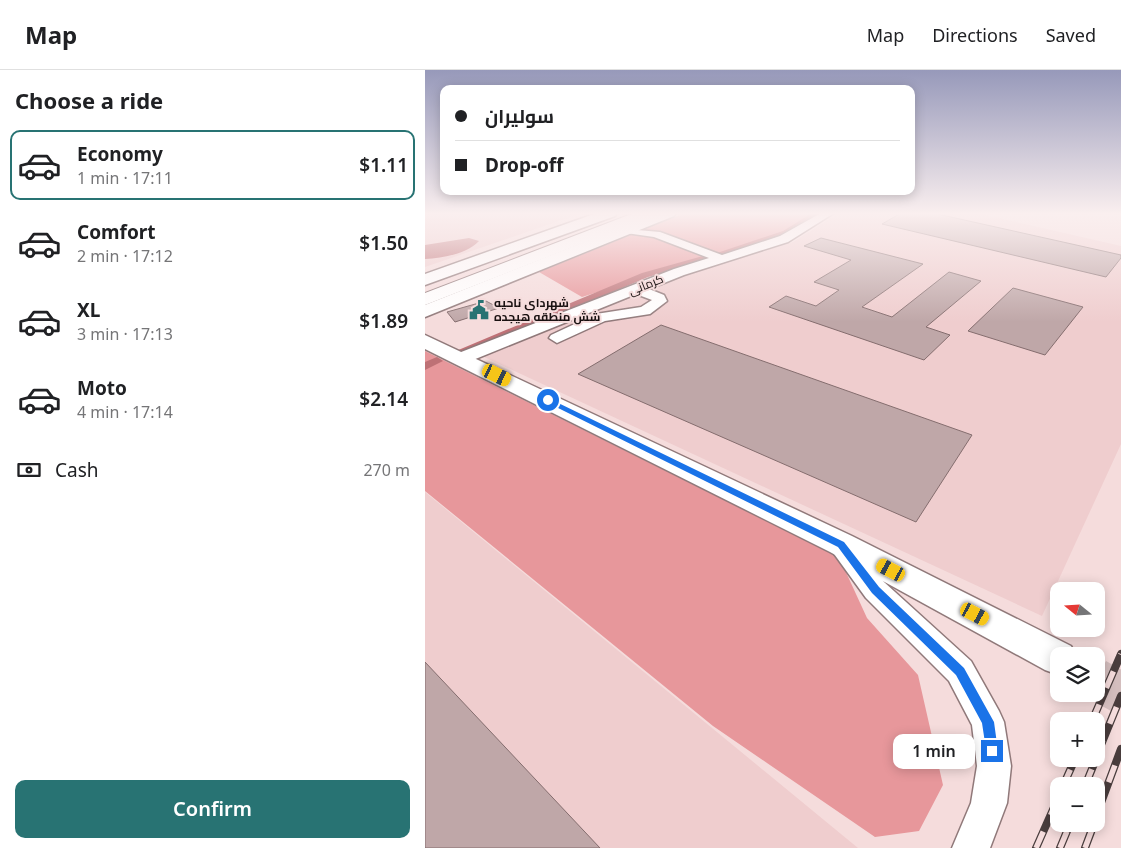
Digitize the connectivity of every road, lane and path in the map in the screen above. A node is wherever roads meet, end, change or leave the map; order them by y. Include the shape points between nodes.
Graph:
1 (517, 249) edge
2 (553, 249) edge
3 (578, 249) edge
4 (699, 249) edge
5 (750, 249) edge
6 (723, 258) junction
7 (425, 282) edge
8 (636, 289) junction
9 (425, 299) edge
10 (425, 311) edge
11 (557, 338) dead end
12 (425, 341) edge
13 (462, 358) junction
14 (841, 544) junction
15 (1050, 654) edge
16 (971, 848) edge

1 - 7 highway
2 - 9 highway
3 - 10 main road
4 - 6 street
5 - 6 street, کرمانی
6 - 8 street, کرمانی
8 - 11 street via 660,301 645,311 601,317
8 - 13 street, کرمانی
12 - 13 main road
13 - 14 main road
14 - 15 main road
14 - 16 street via 875,590 960,671 988,722 994,766 989,803

